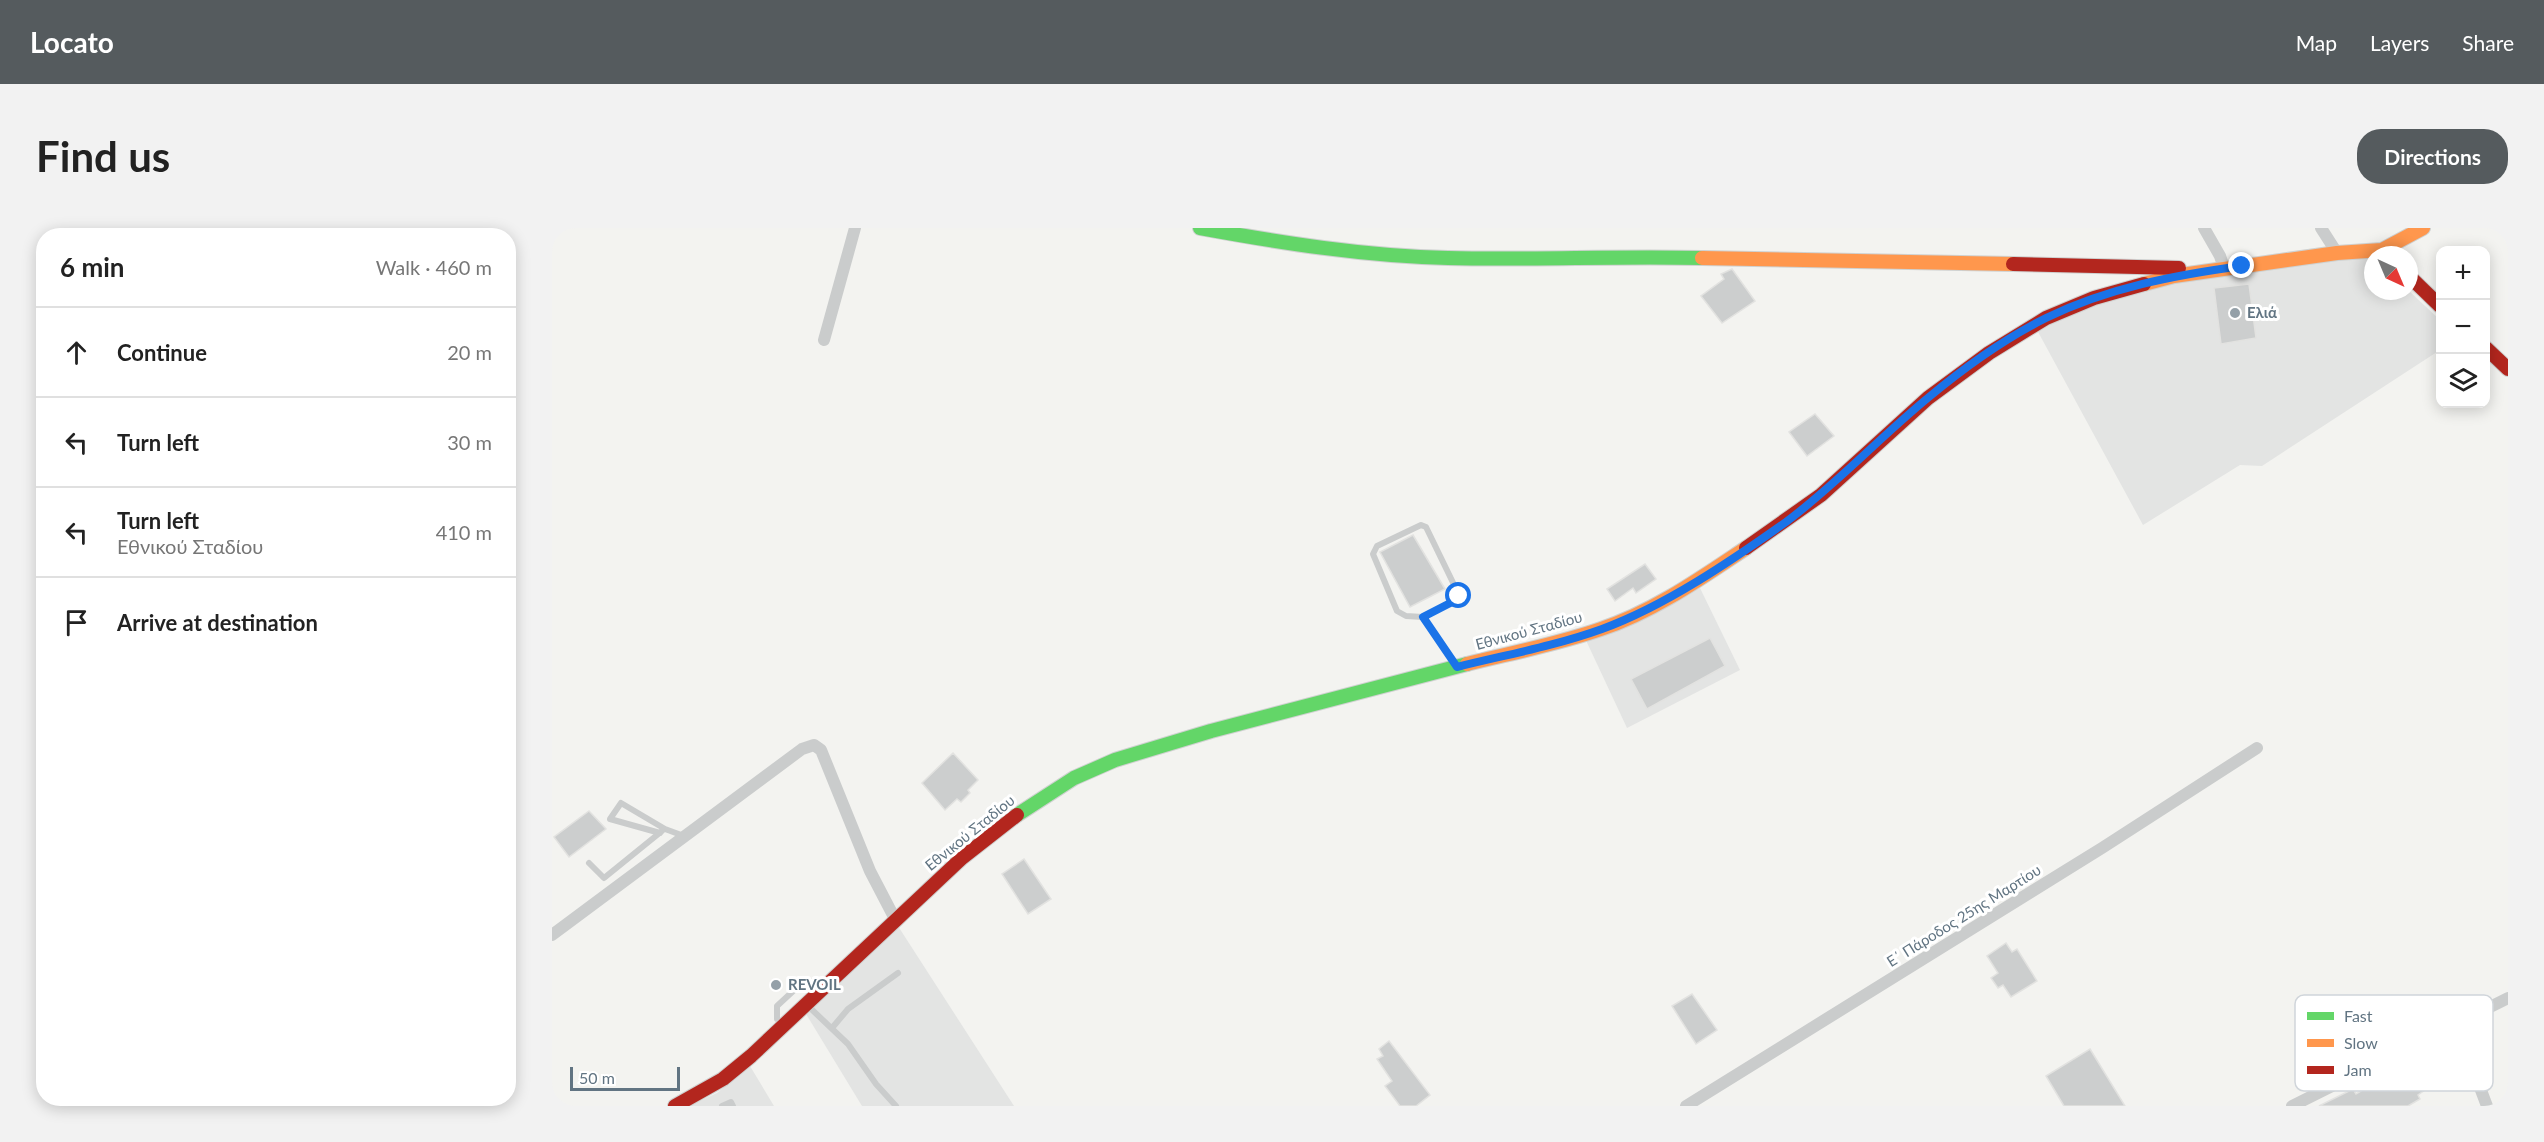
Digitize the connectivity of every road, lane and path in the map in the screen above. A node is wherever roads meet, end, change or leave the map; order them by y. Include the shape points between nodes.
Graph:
1 (855, 228) edge
2 (1200, 228) edge
3 (2204, 228) edge
4 (2321, 228) edge
5 (2423, 228) edge
6 (2394, 246) edge
7 (2364, 252) edge
8 (2337, 253) junction
9 (2218, 269) junction
10 (2418, 285) edge
11 (2436, 302) edge
12 (824, 340) dead end
13 (2490, 352) edge
14 (2508, 369) edge
15 (1423, 617) junction
16 (1457, 667) junction
17 (2256, 748) dead end
18 (663, 831) junction
19 (686, 837) junction
20 (589, 863) dead end
21 (895, 919) junction
22 (552, 935) edge
23 (898, 973) dead end
24 (830, 982) junction
25 (2508, 998) edge
26 (806, 1004) junction
27 (2493, 1006) edge
28 (777, 1019) dead end
29 (832, 1028) junction
30 (2322, 1091) edge
31 (2481, 1091) edge
32 (675, 1106) edge
33 (722, 1106) edge
34 (733, 1106) edge
35 (896, 1106) edge
36 (1686, 1106) edge
37 (2292, 1106) edge
38 (2487, 1106) edge

1 - 12 street
2 - 9 street via 1363,253 1447,258 1675,257
3 - 9 street via 2220,256
4 - 8 street
5 - 6 street
7 - 8 street, Εθνικού Σταδίου
8 - 9 street, Εθνικού Σταδίου via 2271,266
9 - 16 street, Εθνικού Σταδίου via 2174,276 2094,298 2046,318 1961,372 1821,495 1695,582 1602,629
10 - 11 street
13 - 14 street
15 - 15 lane via 1397,611 1373,554 1377,546 1421,525 1426,527 1459,596
15 - 16 lane
16 - 21 street, Εθνικού Σταδίου via 1211,731 1105,764 1074,778 1015,816
17 - 36 street, Ε΄ Πάροδος 25ης Μαρτίου
18 - 18 lane via 621,803 610,819
18 - 19 lane
18 - 20 lane via 604,878
19 - 21 street via 802,749 814,745 821,750 870,871
19 - 22 street
21 - 24 street, Εθνικού Σταδίου
23 - 29 lane via 848,1009
24 - 26 street, Εθνικού Σταδίου
24 - 28 lane via 804,981 777,1006
25 - 27 street
26 - 29 lane
26 - 32 street, Εθνικού Σταδίου via 723,1079
29 - 35 lane
30 - 37 street
31 - 38 street
33 - 34 lane via 731,1102

